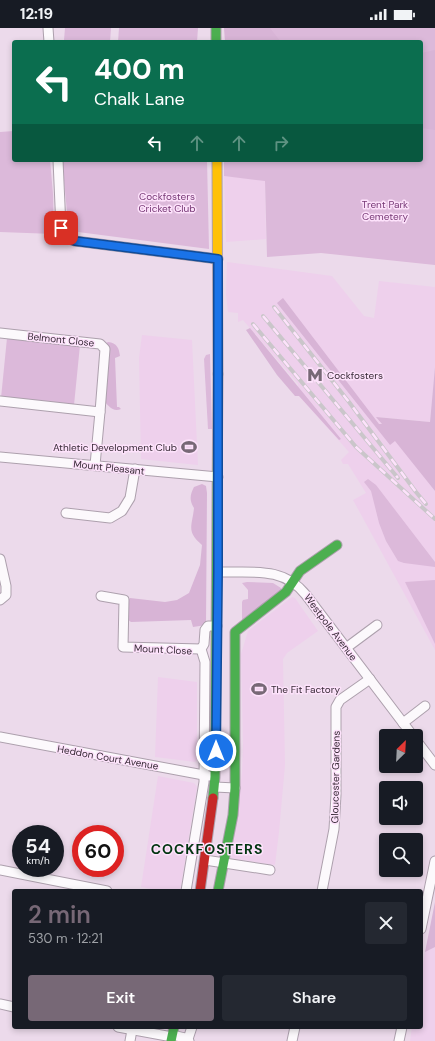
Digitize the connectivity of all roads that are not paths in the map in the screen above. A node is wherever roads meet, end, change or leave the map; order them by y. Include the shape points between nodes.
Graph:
1 (48, 28) edge
2 (216, 28) edge
3 (49, 40) edge
4 (216, 40) edge
5 (58, 162) edge
6 (216, 162) edge
7 (218, 259) junction
8 (0, 332) edge
9 (0, 401) edge
10 (100, 412) junction
11 (0, 457) edge
12 (95, 465) junction
13 (135, 470) junction
14 (218, 477) junction
15 (66, 513) dead end
16 (336, 546) dead end
17 (0, 559) edge
18 (218, 572) junction
19 (293, 582) junction
20 (101, 596) dead end
21 (0, 600) edge
22 (377, 625) dead end
23 (217, 626) junction
24 (346, 648) junction
25 (201, 649) junction
26 (370, 679) junction
27 (425, 706) dead end
28 (403, 723) junction
29 (408, 729) edge
30 (0, 737) edge
31 (423, 749) edge
32 (435, 765) edge
33 (204, 775) junction
34 (216, 777) junction
35 (215, 787) junction
36 (235, 788) junction
37 (205, 860) junction
38 (435, 861) edge
39 (224, 862) junction
40 (0, 870) edge
41 (270, 870) dead end
42 (97, 889) edge
43 (186, 889) edge
44 (200, 889) edge
45 (218, 889) edge
46 (322, 889) edge
47 (423, 919) edge
48 (0, 1004) edge
49 (12, 1007) edge
50 (127, 1029) edge
51 (191, 1029) edge
52 (295, 1029) edge
53 (402, 1029) edge
54 (132, 1030) junction
55 (160, 1031) edge
56 (172, 1035) edge
57 (188, 1040) edge
58 (130, 1041) edge
59 (292, 1041) edge
60 (400, 1041) edge

1 - 3 street
2 - 4 main road
5 - 7 street via 61,228 66,238
6 - 7 main road
7 - 14 main road
8 - 10 street, Belmont Close via 100,344 105,349
9 - 10 street
10 - 12 street, Belmont Close
11 - 12 street, Mount Pleasant
12 - 13 street, Mount Pleasant
13 - 14 street, Mount Pleasant
13 - 15 street via 130,498 122,511 110,518
14 - 18 main road
16 - 19 main road via 300,571
17 - 21 street via 6,586 6,595
18 - 19 street, Westpole Avenue via 270,573
18 - 23 main road
19 - 24 street, Westpole Avenue
19 - 36 main road via 286,592 235,632
20 - 25 street, Mount Close via 124,600 122,647
22 - 24 street
23 - 25 street via 208,626 205,630
23 - 34 main road
24 - 26 street, Westpole Avenue
25 - 33 street via 205,662
26 - 28 street, Westpole Avenue
26 - 46 street, Gloucester Gardens via 340,700 336,707 334,829
27 - 28 street
28 - 29 street, Westpole Avenue
30 - 33 street, Heddon Court Avenue
31 - 32 street
33 - 34 street, Heddon Court Avenue
33 - 43 street
34 - 35 main road
35 - 36 street
35 - 37 main road
36 - 39 main road
37 - 39 street
37 - 44 main road
38 - 47 street
39 - 41 street
39 - 45 main road
40 - 42 street
48 - 49 street
50 - 54 street
51 - 57 street
52 - 59 street
53 - 60 street
54 - 55 street
54 - 58 street
55 - 56 street
56 - 57 street

